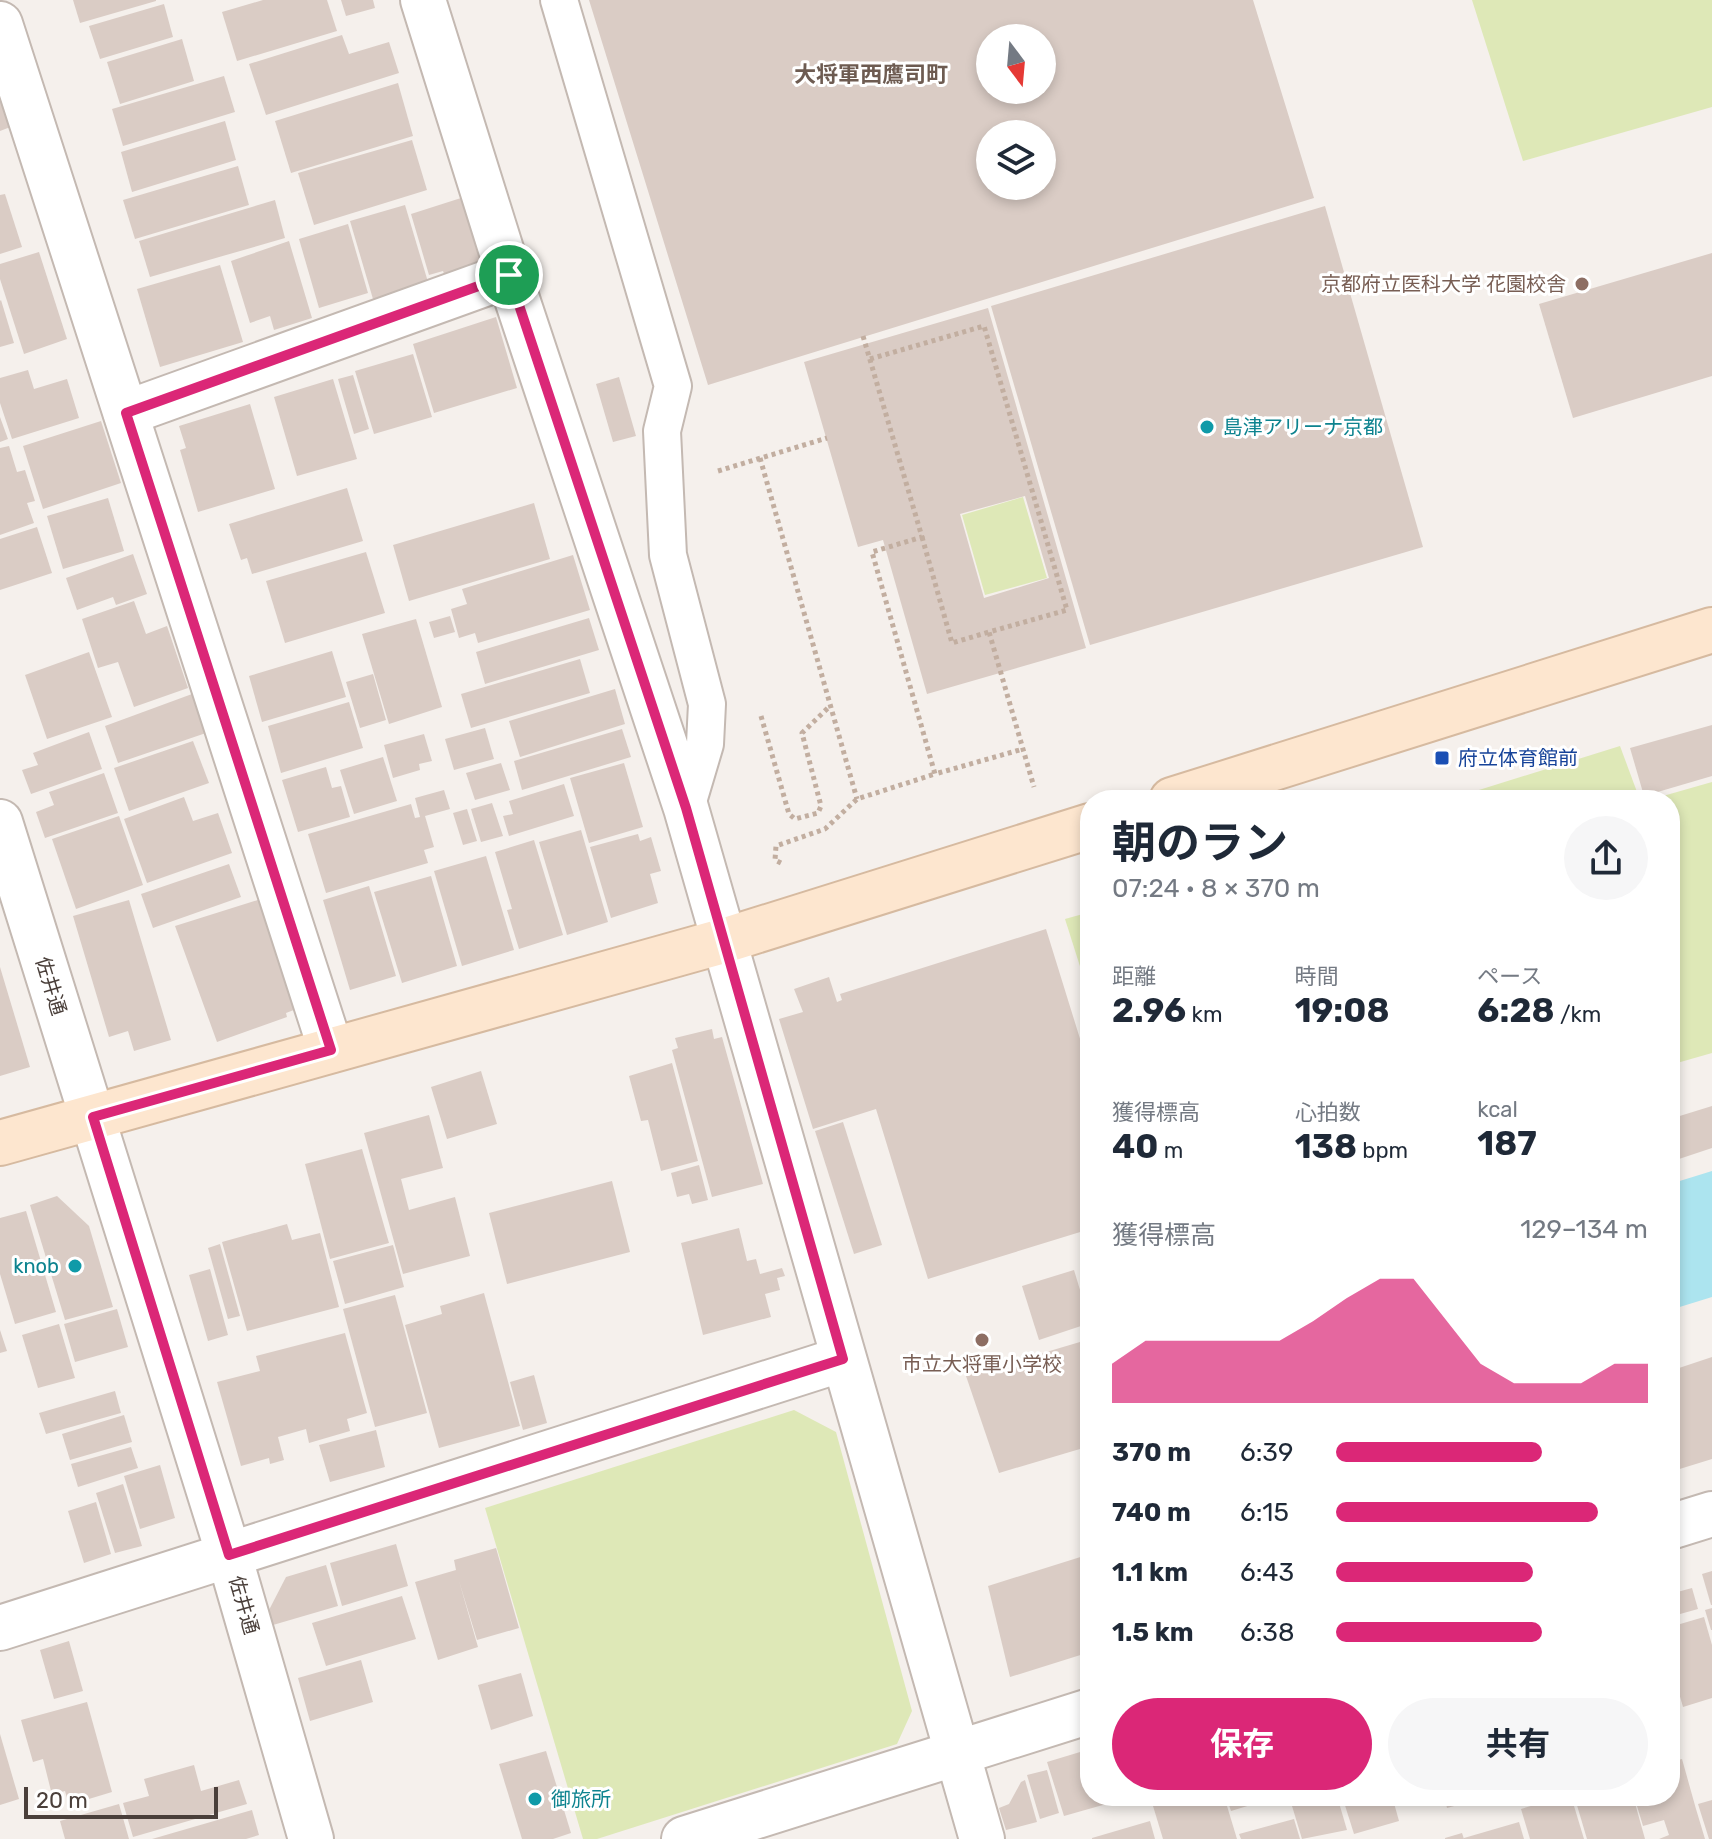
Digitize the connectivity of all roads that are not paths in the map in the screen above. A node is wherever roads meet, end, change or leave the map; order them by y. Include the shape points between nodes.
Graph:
1 (423, 0) edge
2 (559, 0) edge
3 (0, 24) edge
4 (509, 275) junction
5 (126, 413) junction
6 (1712, 630) edge
7 (1204, 790) edge
8 (686, 808) junction
9 (0, 822) edge
10 (1080, 829) edge
11 (723, 941) junction
12 (331, 1050) junction
13 (93, 1117) junction
14 (0, 1143) edge
15 (843, 1359) junction
16 (1712, 1514) edge
17 (1680, 1524) edge
18 (229, 1555) junction
19 (0, 1628) edge
20 (1080, 1714) edge
21 (957, 1753) junction
22 (311, 1839) edge
23 (684, 1839) edge
24 (982, 1839) edge

1 - 4 street
2 - 8 lane via 673,386 662,431 668,555 707,704 705,744
3 - 5 street
4 - 5 street
4 - 8 street
5 - 12 street
6 - 7 street
8 - 11 street
9 - 13 street, 佐井通
10 - 11 street
11 - 12 street
11 - 15 street
12 - 13 street
13 - 14 street
13 - 18 street, 佐井通
15 - 18 street
15 - 21 street
16 - 17 street
18 - 19 street
18 - 22 street, 佐井通
20 - 21 street
21 - 23 street
21 - 24 street

